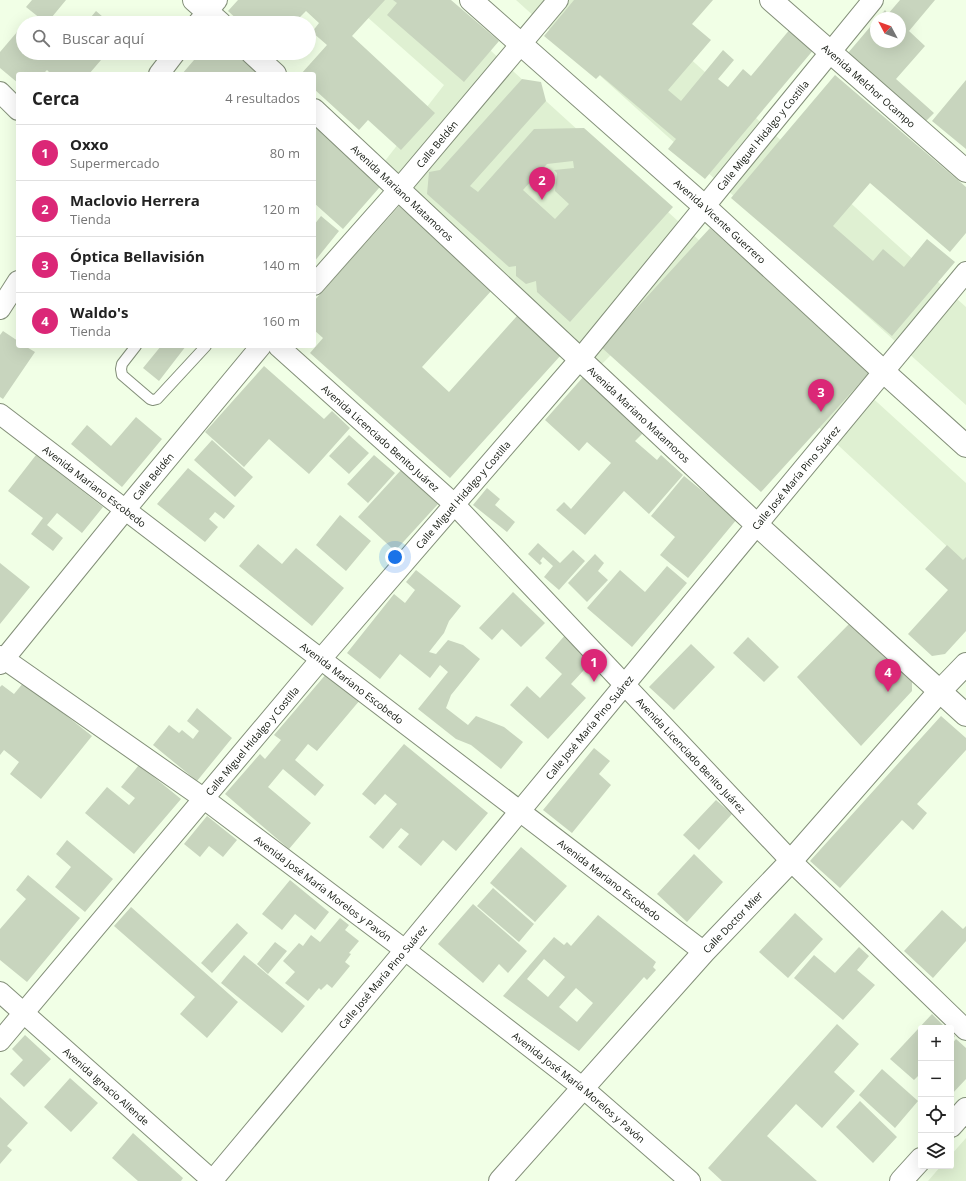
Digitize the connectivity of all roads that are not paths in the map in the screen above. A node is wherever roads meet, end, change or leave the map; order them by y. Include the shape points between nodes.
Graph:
1 (472, 0) edge
2 (558, 0) edge
3 (771, 0) edge
4 (874, 0) edge
5 (521, 44) junction
6 (830, 51) junction
7 (170, 60) edge
8 (260, 60) edge
9 (161, 72) edge
10 (273, 72) edge
11 (0, 92) edge
12 (16, 108) edge
13 (316, 112) edge
14 (966, 171) edge
15 (399, 189) junction
16 (704, 206) junction
17 (966, 272) edge
18 (16, 284) edge
19 (316, 284) edge
20 (0, 309) edge
21 (134, 348) edge
22 (204, 348) edge
23 (259, 348) edge
24 (280, 348) edge
25 (580, 359) junction
26 (884, 372) junction
27 (0, 414) edge
28 (966, 446) edge
29 (454, 504) junction
30 (125, 510) junction
31 (757, 524) junction
32 (1, 659) edge
33 (321, 659) junction
34 (966, 664) edge
35 (625, 684) junction
36 (939, 692) junction
37 (966, 715) edge
38 (203, 798) junction
39 (520, 812) junction
40 (791, 861) junction
41 (405, 950) junction
42 (704, 952) junction
43 (0, 992) edge
44 (22, 1014) junction
45 (966, 1030) edge
46 (0, 1040) edge
47 (583, 1088) junction
48 (966, 1109) edge
49 (954, 1123) edge
50 (918, 1162) edge
51 (212, 1181) edge
52 (500, 1181) edge
53 (690, 1181) edge
54 (901, 1181) edge

1 - 5 main road, Avenida Vicente Guerrero
2 - 5 street, Calle Beldén
3 - 6 main road, Avenida Melchor Ocampo
4 - 6 street, Calle Miguel Hidalgo y Costilla
5 - 15 street, Calle Beldén
5 - 16 main road, Avenida Vicente Guerrero
6 - 14 main road, Avenida Melchor Ocampo
6 - 16 street, Calle Miguel Hidalgo y Costilla
7 - 9 street
8 - 10 main road
11 - 12 street
13 - 15 main road, Avenida Mariano Matamoros
15 - 19 street, Calle Beldén
15 - 25 main road, Avenida Mariano Matamoros
16 - 25 street, Calle Miguel Hidalgo y Costilla
16 - 26 main road, Avenida Vicente Guerrero
17 - 26 street, Calle José María Pino Suárez
18 - 20 street
21 - 22 lane via 122,364 122,376 150,400 157,399
23 - 30 street, Calle Beldén
24 - 29 street, Avenida Licenciado Benito Juárez
25 - 29 street, Calle Miguel Hidalgo y Costilla
25 - 31 main road, Avenida Mariano Matamoros
26 - 28 main road, Avenida Vicente Guerrero
26 - 31 street, Calle José María Pino Suárez
27 - 30 street, Avenida Mariano Escobedo
29 - 33 street, Calle Miguel Hidalgo y Costilla
29 - 35 street, Avenida Licenciado Benito Juárez
30 - 32 street, Calle Beldén
30 - 33 street, Avenida Mariano Escobedo
31 - 35 street, Calle José María Pino Suárez
31 - 36 main road, Avenida Mariano Matamoros
32 - 38 street, Avenida José María Morelos y Pavón
33 - 38 street, Calle Miguel Hidalgo y Costilla
33 - 39 street, Avenida Mariano Escobedo
34 - 36 main road, Calle Doctor Mier
35 - 39 street, Calle José María Pino Suárez
35 - 40 street, Avenida Licenciado Benito Juárez
36 - 37 main road, Avenida Mariano Matamoros
36 - 40 main road, Calle Doctor Mier
38 - 41 street, Avenida José María Morelos y Pavón
38 - 44 street, Calle Miguel Hidalgo y Costilla
39 - 41 street, Calle José María Pino Suárez
39 - 42 street, Avenida Mariano Escobedo
40 - 42 main road, Calle Doctor Mier
40 - 45 street, Avenida Licenciado Benito Juárez
41 - 47 street, Avenida José María Morelos y Pavón
41 - 51 street, Calle José María Pino Suárez
42 - 47 main road, Calle Doctor Mier
43 - 44 street, Avenida Ignacio Allende
44 - 46 street, Calle Miguel Hidalgo y Costilla
44 - 51 street, Avenida Ignacio Allende
47 - 52 main road, Calle Doctor Mier
47 - 53 street, Avenida José María Morelos y Pavón
48 - 49 main road
50 - 54 main road

